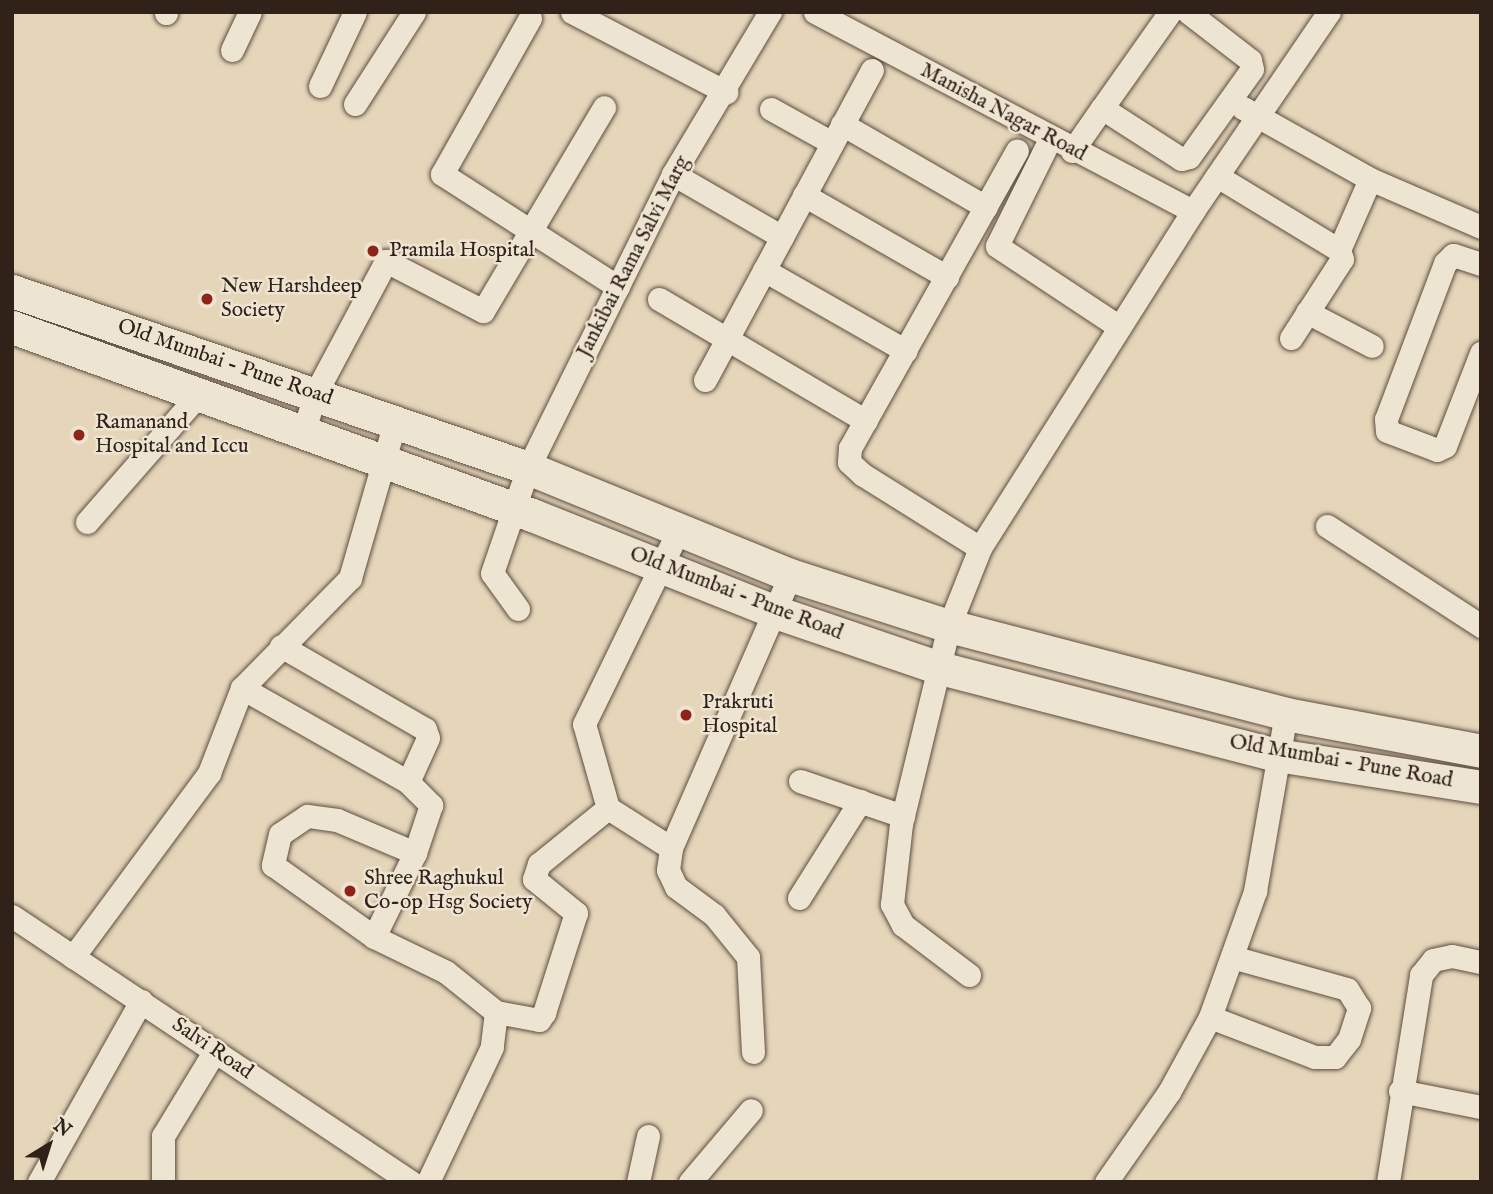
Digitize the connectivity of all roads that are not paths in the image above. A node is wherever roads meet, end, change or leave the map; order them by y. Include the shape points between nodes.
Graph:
1 (250, 12) edge
2 (355, 12) edge
3 (414, 12) edge
4 (572, 12) edge
5 (770, 12) edge
6 (815, 12) edge
7 (1170, 12) edge
8 (1188, 12) edge
9 (1329, 12) edge
10 (524, 15) edge
11 (232, 50) dead end
12 (872, 70) dead end
13 (320, 86) dead end
14 (726, 93) junction
15 (1231, 101) junction
16 (355, 104) dead end
17 (604, 107) dead end
18 (1102, 108) junction
19 (771, 109) dead end
20 (1256, 116) junction
21 (837, 134) junction
22 (1050, 139) junction
23 (442, 142) dead end
24 (1017, 151) dead end
25 (1072, 151) junction
26 (673, 174) junction
27 (1217, 176) junction
28 (1370, 179) junction
29 (804, 195) junction
30 (986, 207) junction
31 (1193, 211) junction
32 (1481, 227) edge
33 (529, 233) junction
34 (782, 237) junction
35 (1339, 250) junction
36 (1481, 264) edge
37 (764, 270) junction
38 (947, 278) junction
39 (618, 287) junction
40 (12, 291) edge
41 (659, 299) dead end
42 (1307, 312) junction
43 (1118, 326) junction
44 (12, 327) edge
45 (1291, 338) dead end
46 (727, 339) junction
47 (1372, 346) dead end
48 (906, 351) junction
49 (1481, 353) edge
50 (264, 375) junction
51 (705, 380) dead end
52 (201, 392) junction
53 (316, 394) junction
54 (250, 414) junction
55 (866, 421) junction
56 (395, 422) junction
57 (303, 434) junction
58 (383, 462) junction
59 (528, 468) junction
60 (514, 509) junction
61 (87, 522) dead end
62 (1327, 526) dead end
63 (678, 531) junction
64 (980, 548) junction
65 (663, 567) junction
66 (790, 575) junction
67 (518, 610) dead end
68 (778, 613) junction
69 (949, 626) junction
70 (1481, 626) edge
71 (281, 646) junction
72 (940, 667) junction
73 (1128, 674) junction
74 (242, 688) junction
75 (1286, 714) junction
76 (1120, 715) junction
77 (1481, 751) edge
78 (1277, 755) junction
79 (408, 782) junction
80 (800, 782) dead end
81 (1481, 787) edge
82 (860, 801) junction
83 (608, 807) junction
84 (904, 816) junction
85 (671, 848) junction
86 (415, 853) junction
87 (799, 898) dead end
88 (12, 916) edge
89 (373, 937) junction
90 (73, 957) junction
91 (1233, 957) junction
92 (1481, 962) edge
93 (969, 975) dead end
94 (141, 1002) junction
95 (496, 1012) junction
96 (1210, 1017) junction
97 (214, 1052) junction
98 (752, 1052) dead end
99 (1400, 1091) junction
100 (1481, 1107) edge
101 (751, 1110) dead end
102 (648, 1136) dead end
103 (39, 1182) edge
104 (163, 1182) edge
105 (411, 1182) edge
106 (428, 1182) edge
107 (638, 1182) edge
108 (690, 1182) edge
109 (1106, 1182) edge
110 (1388, 1182) edge

1 - 11 street
2 - 13 street
3 - 16 street
4 - 14 street
5 - 14 street, Jankibai Rama Salvi Marg
6 - 22 street, Manisha Nagar Road
7 - 18 street
8 - 15 street via 1250,60 1252,69
9 - 20 street
10 - 23 street
10 - 33 street via 442,174
12 - 21 street
14 - 26 street, Jankibai Rama Salvi Marg
15 - 18 street via 1189,158 1181,159
15 - 20 street
17 - 33 street
18 - 25 street
19 - 21 street
20 - 27 street
20 - 28 street
21 - 29 street
21 - 30 street
22 - 25 street, Manisha Nagar Road
22 - 43 street via 997,246
24 - 30 street
25 - 31 street, Manisha Nagar Road
26 - 34 street
26 - 39 street, Jankibai Rama Salvi Marg
27 - 31 street
27 - 35 street
28 - 32 street
28 - 35 street
29 - 34 street
29 - 38 street
30 - 38 street
31 - 43 street
33 - 39 street
33 - 53 street via 483,311 386,261
34 - 37 street
35 - 42 street via 1342,258
36 - 49 street via 1453,255 1445,263 1386,419 1387,431 1437,450 1445,446
37 - 46 street
37 - 48 street
38 - 48 street
39 - 59 street, Jankibai Rama Salvi Marg
40 - 50 main road, Old Mumbai - Pune Road
41 - 46 street
42 - 45 street
42 - 47 street
43 - 64 street
44 - 52 main road, Old Mumbai - Pune Road
46 - 51 street
46 - 55 street
48 - 55 street
50 - 53 main road, Old Mumbai - Pune Road
50 - 54 main road
52 - 54 main road, Old Mumbai - Pune Road
52 - 61 street
53 - 56 main road, Old Mumbai - Pune Road
53 - 57 street
54 - 57 main road, Old Mumbai - Pune Road
55 - 64 street via 849,462
56 - 58 street
56 - 59 main road, Old Mumbai - Pune Road
57 - 58 main road, Old Mumbai - Pune Road
58 - 60 main road, Old Mumbai - Pune Road
58 - 71 street via 351,578
59 - 60 street, Jankibai Rama Salvi Marg
59 - 63 main road, Old Mumbai - Pune Road
60 - 65 main road, Old Mumbai - Pune Road
60 - 67 street, Jankibai Rama Salvi Marg via 492,573
62 - 70 street
63 - 65 street
63 - 66 main road, Old Mumbai - Pune Road
64 - 69 street
65 - 68 main road, Old Mumbai - Pune Road
65 - 83 street via 584,724
66 - 68 street
66 - 69 main road, Old Mumbai - Pune Road
68 - 72 main road, Old Mumbai - Pune Road
68 - 85 street
69 - 72 street
69 - 73 main road, Old Mumbai - Pune Road
71 - 74 street
71 - 79 street via 425,729 428,738
72 - 76 main road, Old Mumbai - Pune Road
72 - 84 street
73 - 75 main road, Old Mumbai - Pune Road
73 - 76 main road
74 - 79 street
74 - 90 street via 209,773
75 - 77 main road, Old Mumbai - Pune Road
75 - 78 street
76 - 78 main road, Old Mumbai - Pune Road
78 - 81 main road, Old Mumbai - Pune Road
78 - 91 street via 1255,891
79 - 86 street via 431,804
80 - 82 street
82 - 84 street
82 - 87 street
83 - 85 street
83 - 95 street via 539,864 534,879 576,913 544,1013 539,1020
84 - 93 street via 896,916
85 - 98 street via 668,870 676,887 714,915 748,957
86 - 89 street
86 - 89 street via 337,820 307,816 280,834 273,866
88 - 90 street, Salvi Road
89 - 95 street via 446,972
90 - 94 street, Salvi Road
91 - 96 street
91 - 96 street via 1347,989 1359,1007 1349,1039 1335,1057 1315,1057
92 - 99 street via 1442,958 1421,975
94 - 97 street, Salvi Road
94 - 103 street
95 - 106 street via 492,1047
96 - 109 street via 1168,1092
97 - 104 street via 163,1136
97 - 105 street, Salvi Road
99 - 100 street
99 - 110 street
101 - 108 street
102 - 107 street

